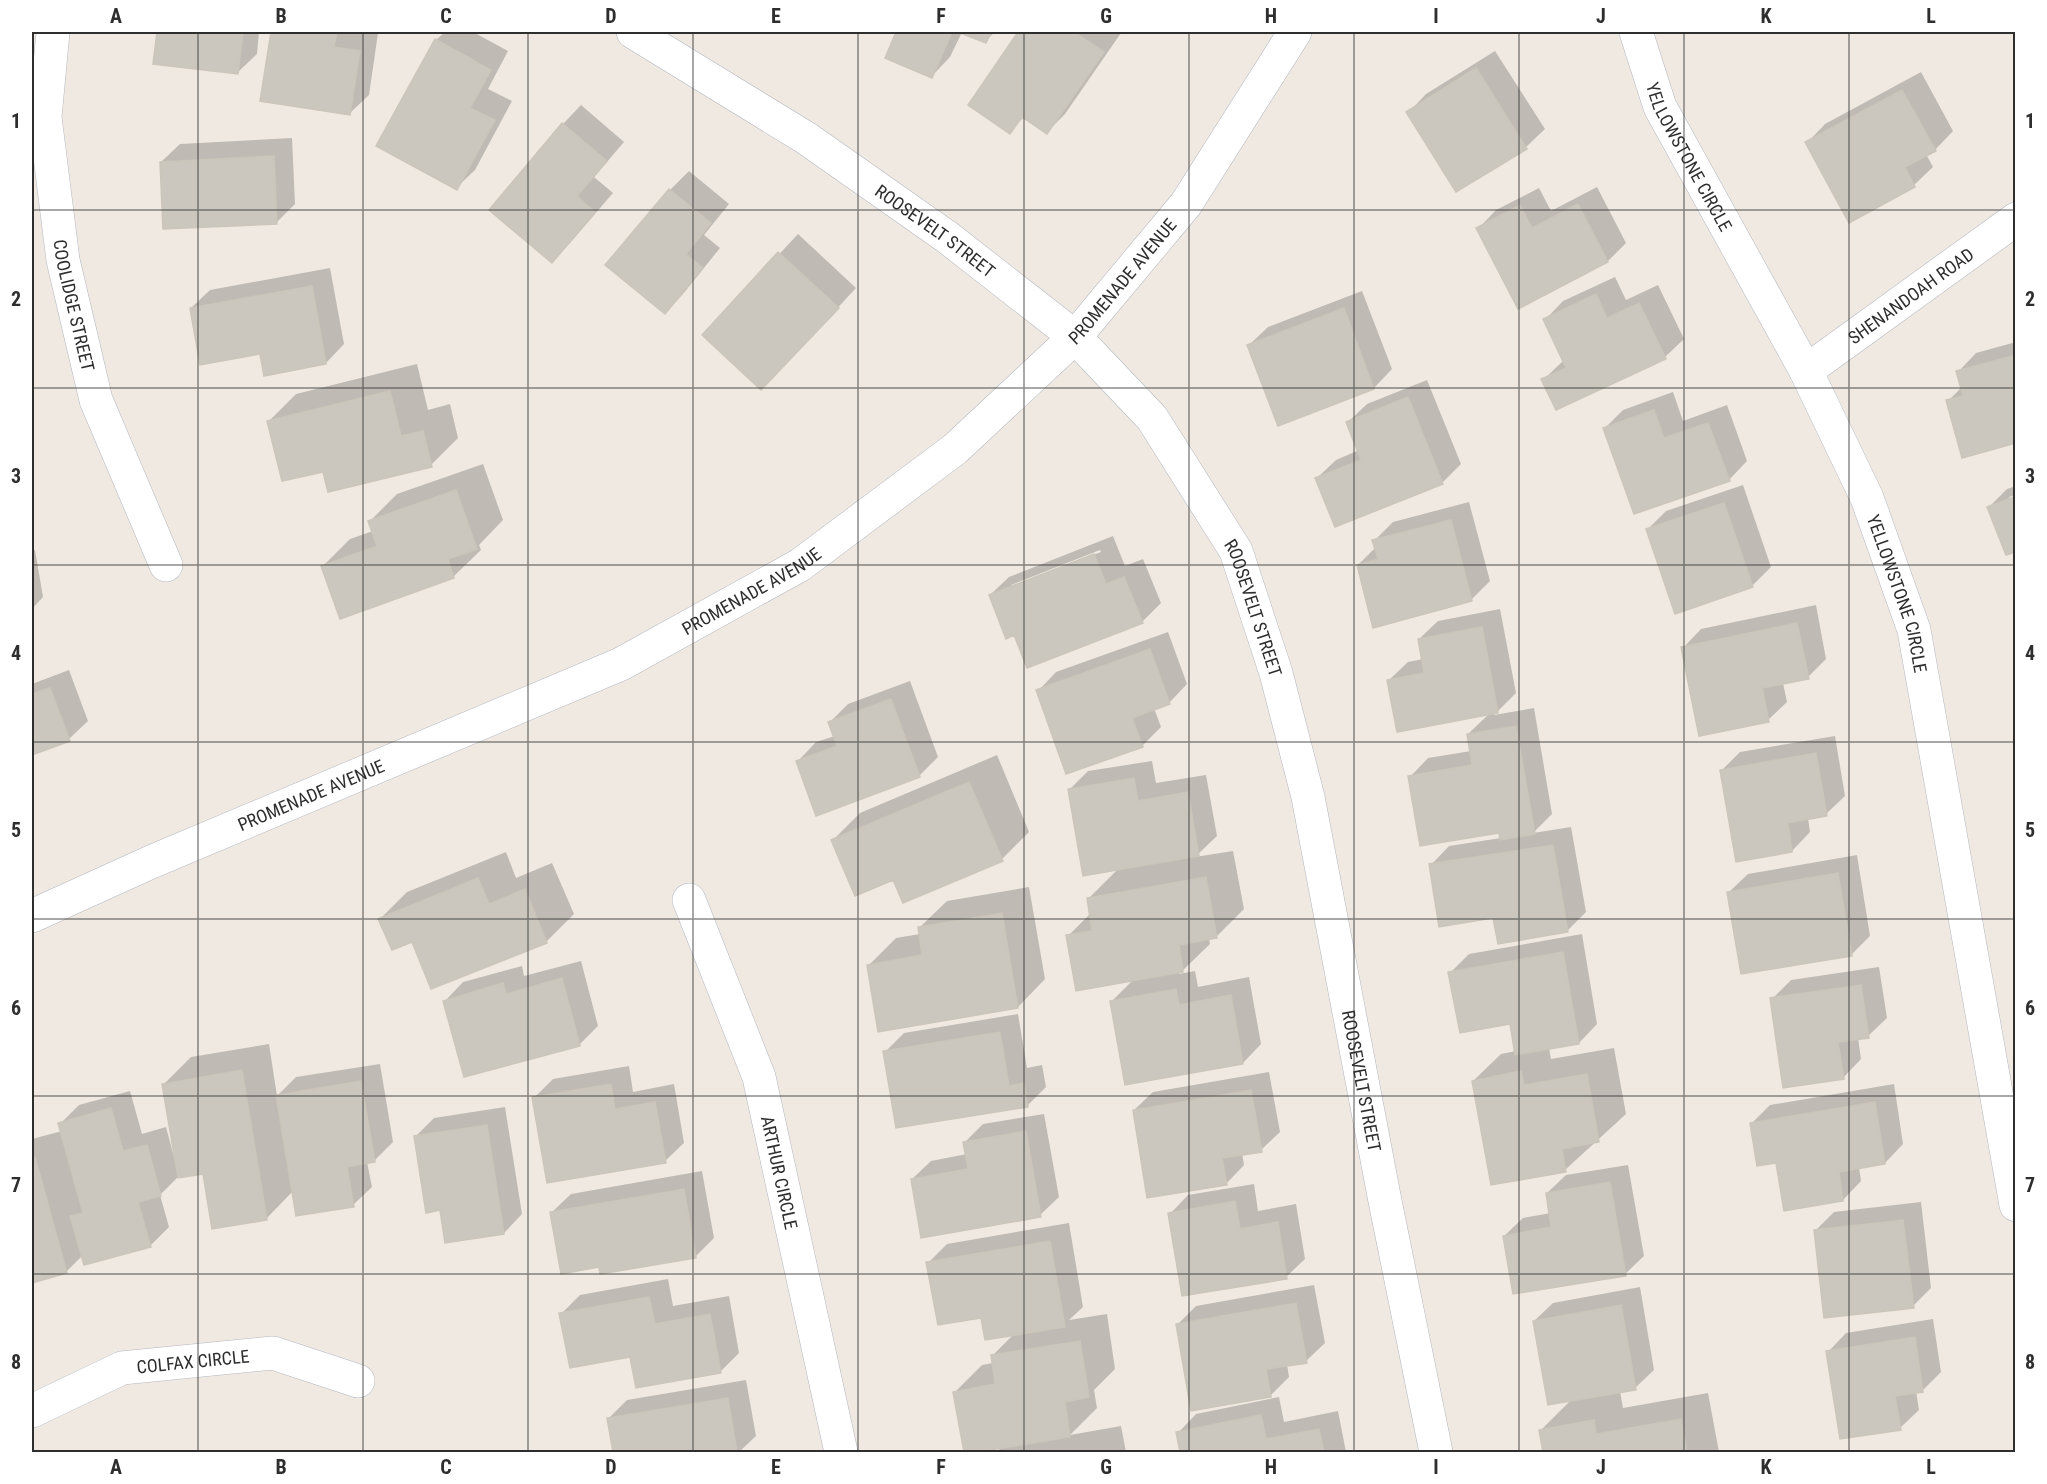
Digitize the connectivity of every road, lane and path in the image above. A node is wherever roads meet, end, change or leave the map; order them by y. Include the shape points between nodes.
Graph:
1 (53, 32) edge
2 (633, 32) edge
3 (1295, 32) edge
4 (1636, 32) edge
5 (2016, 219) edge
6 (1075, 337) junction
7 (1806, 371) junction
8 (166, 565) dead end
9 (689, 900) dead end
10 (32, 916) edge
11 (2016, 1205) edge
12 (358, 1381) dead end
13 (32, 1411) edge
14 (842, 1452) edge
15 (1436, 1452) edge

1 - 8 street, COOLIDGE STREET via 45,117 63,260 96,400
2 - 6 street, ROOSEVELT STREET via 806,138 947,237
3 - 6 street, PROMENADE AVENUE via 1186,204
4 - 7 street, YELLOWSTONE CIRCLE via 1660,107
5 - 7 street, SHENANDOAH ROAD
6 - 10 street, PROMENADE AVENUE via 955,449 800,565 621,664 151,861
6 - 15 street, ROOSEVELT STREET via 1152,418 1236,550 1276,673 1308,797
7 - 11 street, YELLOWSTONE CIRCLE via 1868,498 1914,630
9 - 14 street, ARTHUR CIRCLE via 759,1077
12 - 13 street, COLFAX CIRCLE via 273,1353 122,1368

